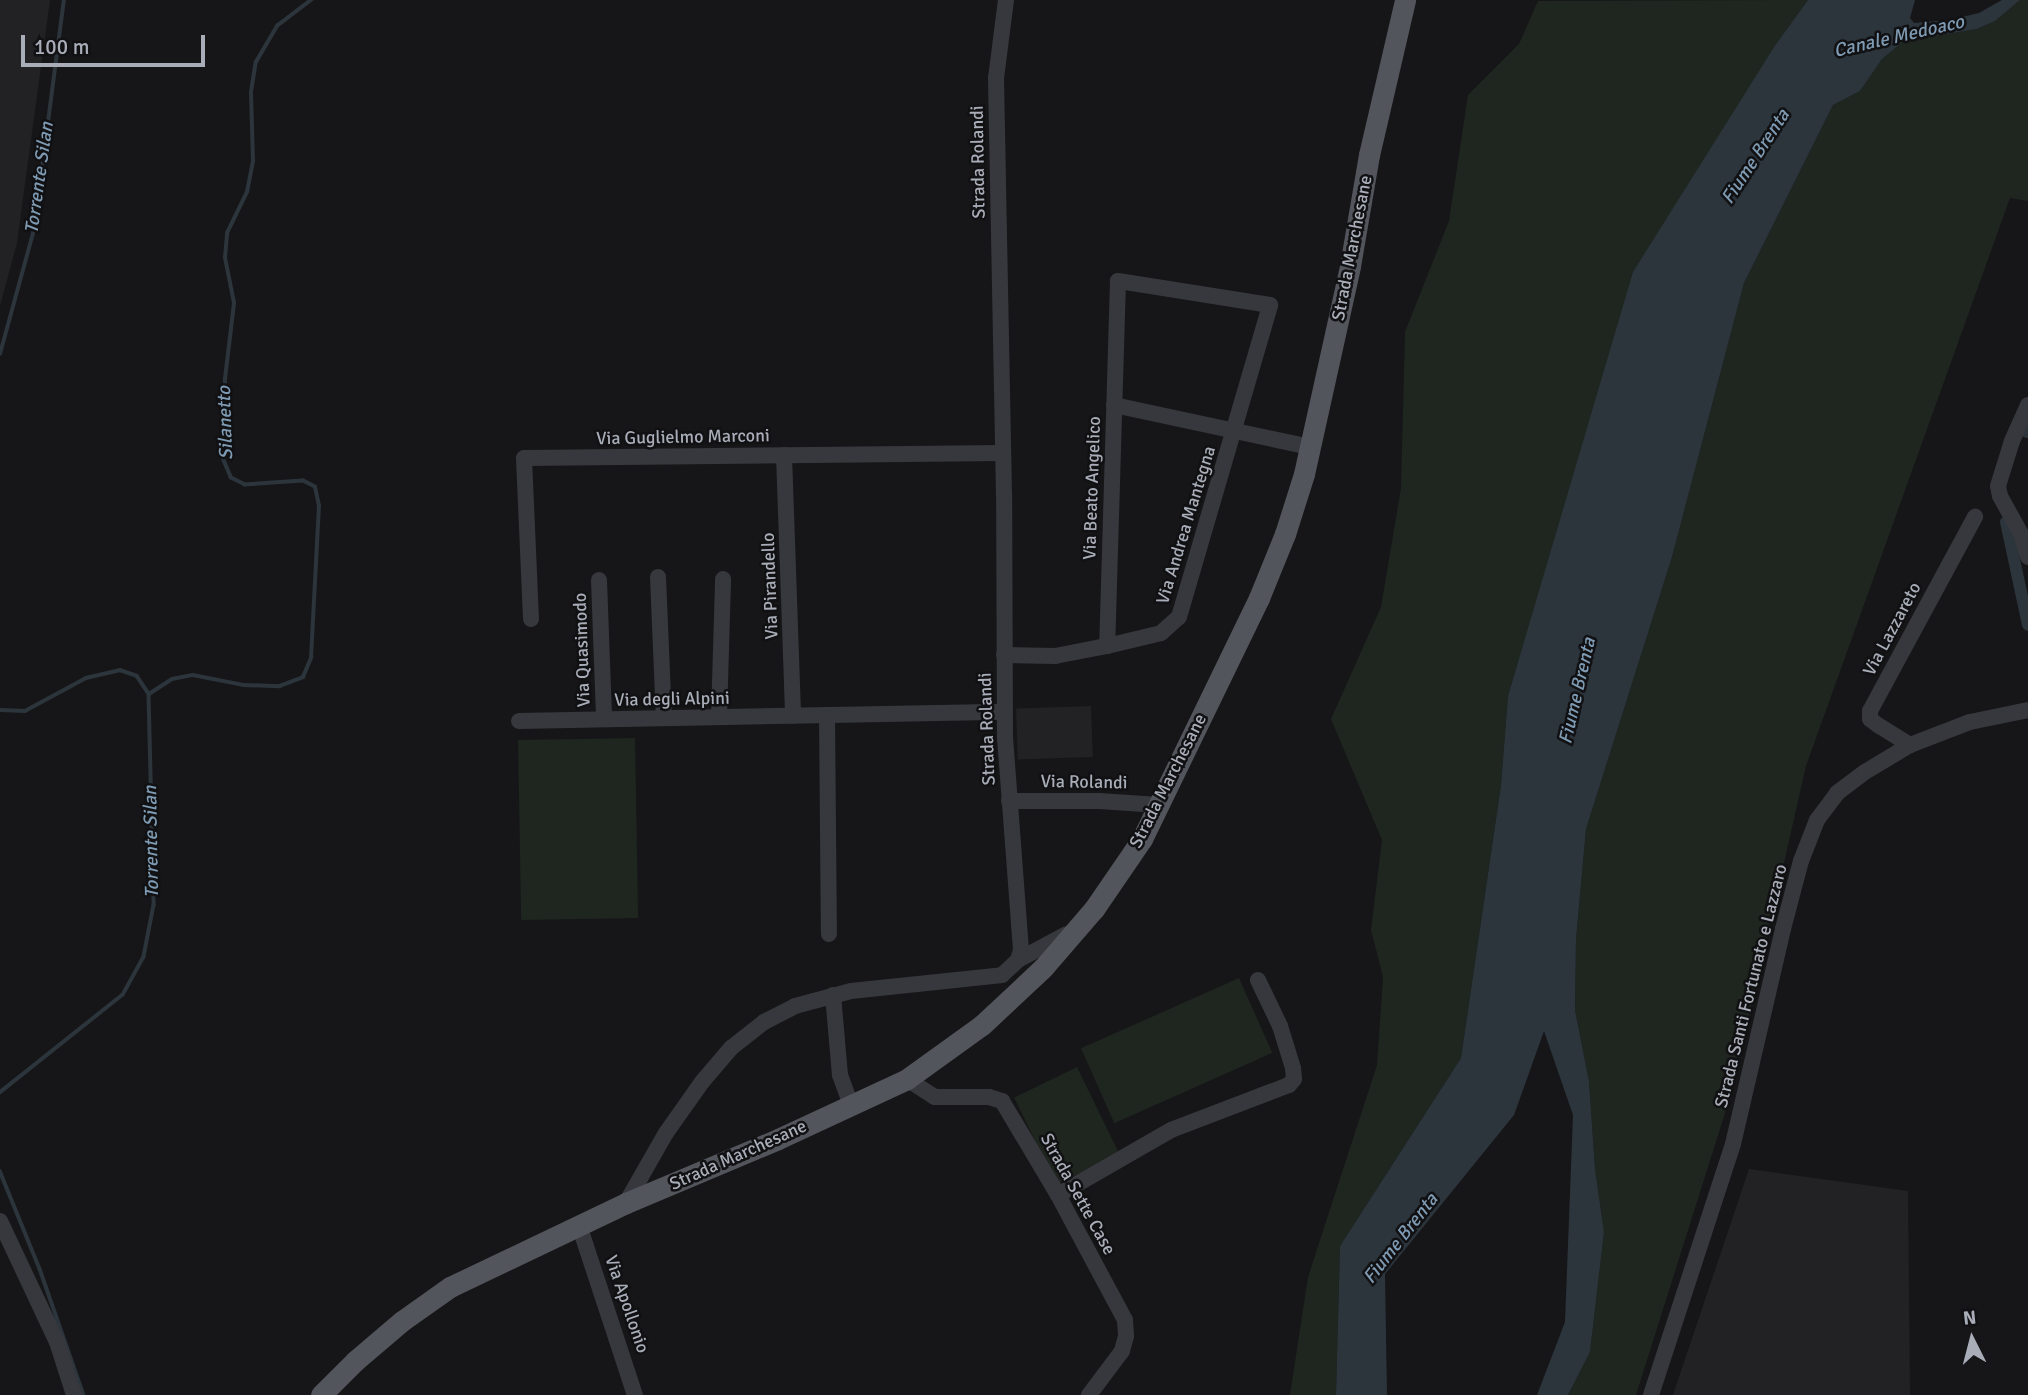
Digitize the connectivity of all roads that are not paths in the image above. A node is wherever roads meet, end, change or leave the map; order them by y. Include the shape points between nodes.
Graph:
1 (1006, 0) edge
2 (1405, 0) edge
3 (1114, 405) junction
4 (2028, 405) edge
5 (1235, 429) junction
6 (2020, 441) edge
7 (1310, 447) junction
8 (1003, 453) junction
9 (783, 455) junction
10 (1975, 517) dead end
11 (2028, 557) edge
12 (658, 577) dead end
13 (723, 579) dead end
14 (599, 580) dead end
15 (531, 619) dead end
16 (1107, 646) junction
17 (1004, 656) junction
18 (2028, 710) edge
19 (1005, 712) junction
20 (827, 715) junction
21 (793, 716) junction
22 (719, 717) junction
23 (664, 718) junction
24 (604, 719) junction
25 (519, 721) dead end
26 (1910, 744) junction
27 (1009, 801) junction
28 (1159, 805) junction
29 (1078, 927) junction
30 (828, 933) dead end
31 (1018, 960) junction
32 (1258, 980) dead end
33 (833, 995) junction
34 (907, 1079) junction
35 (850, 1105) junction
36 (1058, 1195) junction
37 (626, 1203) junction
38 (0, 1221) edge
39 (579, 1225) junction
40 (74, 1395) edge
41 (321, 1395) edge
42 (635, 1395) edge
43 (1089, 1395) edge
44 (1651, 1395) edge

1 - 8 street, Strada Rolandi via 996,78
2 - 7 main road, Strada Marchesane
3 - 5 street, Via Beato Angelico
3 - 5 street, Via Andrea Mantegna via 1118,281 1270,305
3 - 16 street, Via Beato Angelico
4 - 6 street
5 - 7 street, Via Beato Angelico
5 - 16 street, Via Andrea Mantegna via 1179,617 1161,633
6 - 11 street via 1998,486
7 - 28 main road, Strada Marchesane via 1289,522 1259,598
8 - 9 street, Via Guglielmo Marconi
8 - 17 street, Strada Rolandi
9 - 15 street, Via Guglielmo Marconi via 524,458
9 - 21 street, Via Pirandello
10 - 26 street, Via Lazzareto via 1870,711 1870,719
12 - 23 street
13 - 22 street
14 - 24 street, Via Quasimodo
16 - 17 street, Via Andrea Mantegna via 1055,656
17 - 19 street, Strada Rolandi
18 - 26 street, Strada Santi Fortunato e Lazzaro via 1970,722
19 - 20 street, Via degli Alpini
19 - 27 street, Strada Rolandi
20 - 21 street, Via degli Alpini
20 - 30 street
21 - 22 street, Via degli Alpini
22 - 23 street, Via degli Alpini
23 - 24 street, Via degli Alpini
24 - 25 street, Via degli Alpini
26 - 44 street, Strada Santi Fortunato e Lazzaro via 1837,793 1817,820 1801,861 1734,1143
27 - 28 street, Via Rolandi
27 - 31 street, Strada Rolandi via 1021,950
28 - 29 main road, Strada Marchesane via 1142,839
29 - 31 street
29 - 34 main road, Strada Marchesane via 1043,968 982,1025
31 - 33 street via 1002,975
32 - 36 street via 1293,1068 1289,1085 1171,1130
33 - 35 street via 840,1075
33 - 37 street via 795,1006 764,1022 731,1048 666,1133
34 - 35 main road, Strada Marchesane
34 - 36 street, Strada Sette Case via 935,1097 1002,1101
35 - 37 main road, Strada Marchesane
36 - 43 street, Strada Sette Case via 1125,1320 1122,1351
37 - 39 main road, Strada Marchesane
38 - 40 street via 53,1333
39 - 41 main road, Strada Marchesane via 450,1287 401,1321
39 - 42 street, Via Apollonio

